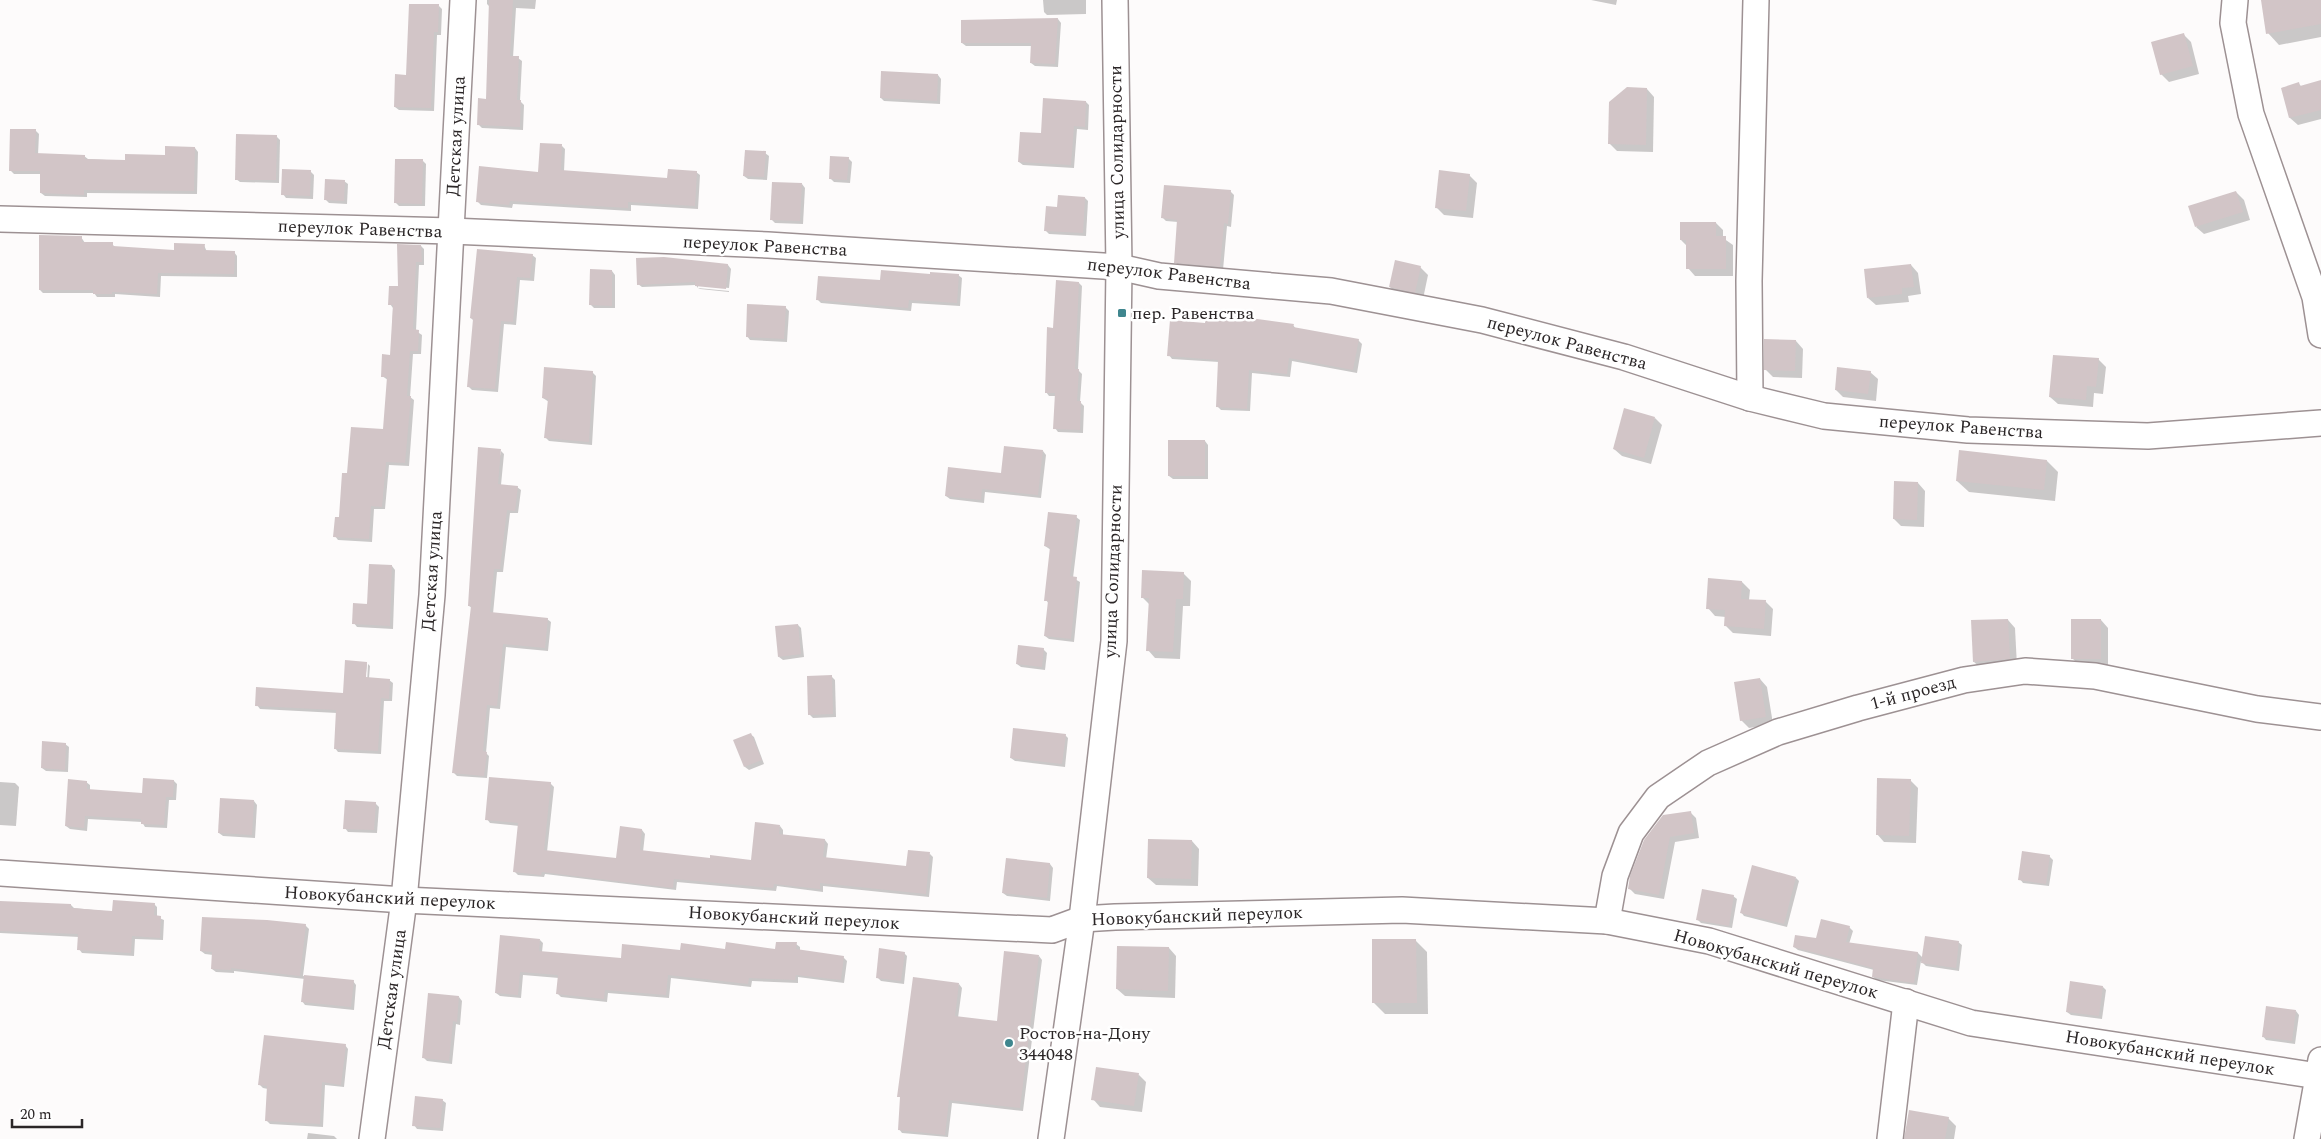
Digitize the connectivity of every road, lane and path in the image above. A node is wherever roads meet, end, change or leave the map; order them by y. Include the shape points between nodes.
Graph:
1 (463, 0) edge
2 (1116, 0) edge
3 (1756, 0) edge
4 (2235, 0) edge
5 (0, 219) edge
6 (451, 231) junction
7 (1119, 266) junction
8 (2321, 336) edge
9 (1750, 398) junction
10 (2321, 423) edge
11 (2321, 717) edge
12 (0, 873) edge
13 (404, 900) junction
14 (1082, 919) junction
15 (1607, 921) junction
16 (1906, 1002) junction
17 (2320, 1068) edge
18 (372, 1139) edge
19 (1051, 1139) edge
20 (1890, 1139) edge
21 (2307, 1139) edge

1 - 6 street, Детская улица
2 - 7 street, улица Солидарности
3 - 9 street via 1749,281
4 - 8 street via 2233,23 2251,114 2315,297
5 - 6 street, переулок Равенства
6 - 7 street, переулок Равенства via 768,245
6 - 13 street, Детская улица via 432,595
7 - 9 street, переулок Равенства via 1159,276 1331,291 1482,320 1624,357
7 - 14 street, улица Солидарности via 1114,641
9 - 10 street, переулок Равенства via 1824,416 2045,434 2148,436
11 - 15 street, 1-й проезд via 2257,709 2095,676 2025,671 1964,680 1858,708 1778,732 1708,763 1658,797 1631,833 1616,876
12 - 13 street, Новокубанский переулок
13 - 14 street, Новокубанский переулок via 1052,930
13 - 18 street, Детская улица
14 - 15 street, Новокубанский переулок via 1402,910
14 - 19 street, улица Солидарности
15 - 16 street, Новокубанский переулок via 1709,941
16 - 17 street, Новокубанский переулок via 1971,1022
16 - 20 street
17 - 21 street

